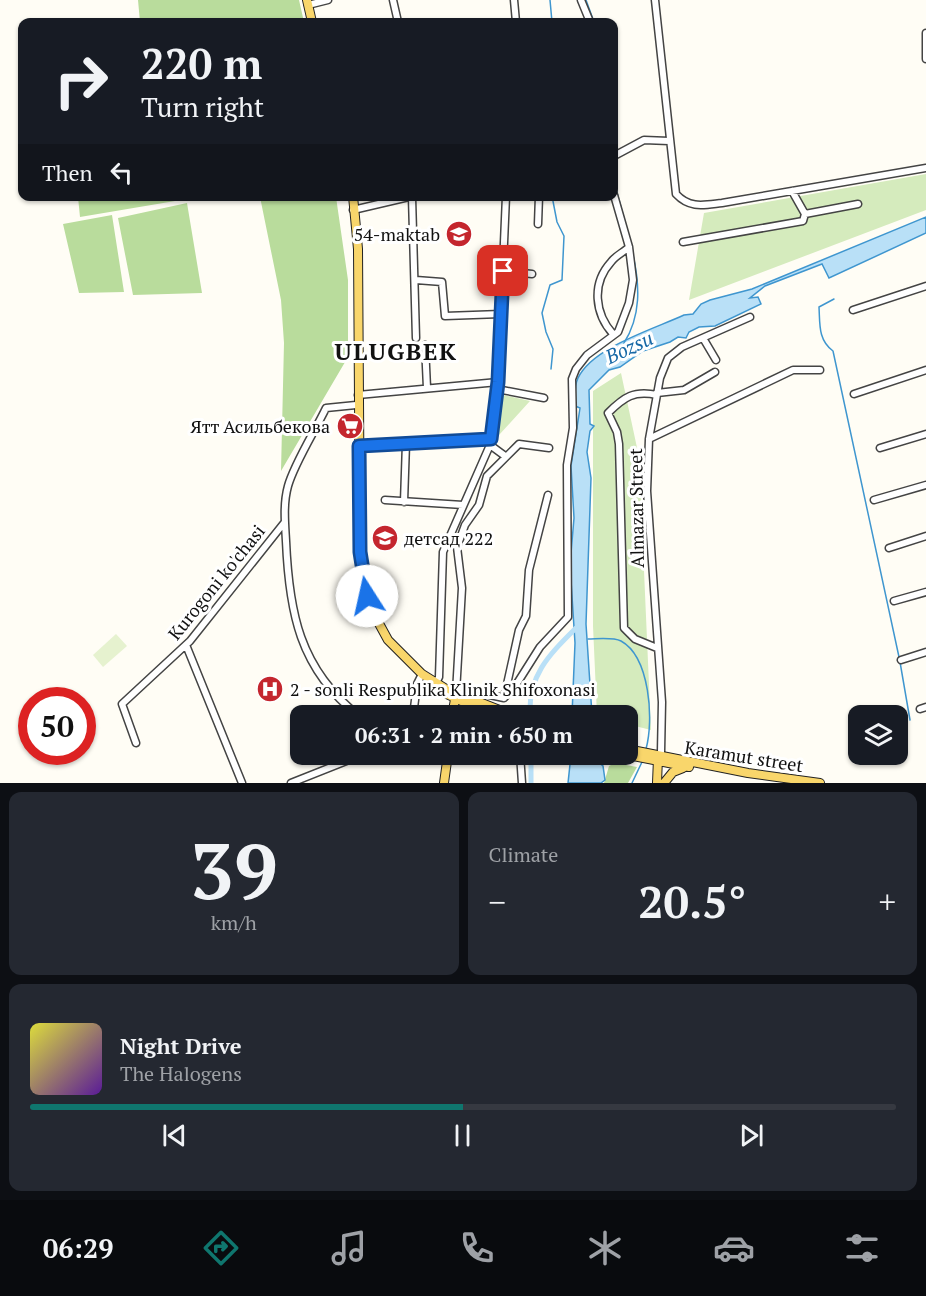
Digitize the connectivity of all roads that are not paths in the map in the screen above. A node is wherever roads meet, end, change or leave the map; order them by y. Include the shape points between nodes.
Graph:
1 (328, 0) edge
2 (393, 0) edge
3 (514, 0) edge
4 (581, 0) edge
5 (655, 0) edge
6 (309, 2) edge
7 (312, 18) edge
8 (397, 18) edge
9 (516, 18) edge
10 (588, 18) edge
11 (926, 33) edge
12 (926, 59) edge
13 (669, 141) junction
14 (618, 154) edge
15 (926, 168) edge
16 (792, 191) junction
17 (353, 201) edge
18 (395, 201) edge
19 (413, 201) edge
20 (506, 201) edge
21 (538, 201) edge
22 (616, 201) edge
23 (858, 204) dead end
24 (354, 210) junction
25 (805, 214) junction
26 (538, 224) dead end
27 (683, 242) dead end
28 (629, 248) junction
29 (503, 271) junction
30 (532, 274) dead end
31 (416, 280) junction
32 (926, 286) edge
33 (853, 310) dead end
34 (501, 314) junction
35 (750, 317) dead end
36 (614, 334) junction
37 (416, 338) dead end
38 (704, 338) junction
39 (424, 345) dead end
40 (716, 360) dead end
41 (820, 370) dead end
42 (926, 370) edge
43 (715, 372) dead end
44 (497, 386) junction
45 (427, 388) junction
46 (657, 394) junction
47 (854, 394) dead end
48 (358, 395) junction
49 (544, 398) dead end
50 (356, 405) junction
51 (926, 434) edge
52 (649, 439) junction
53 (490, 442) junction
54 (406, 443) junction
55 (359, 446) junction
56 (549, 448) dead end
57 (880, 448) dead end
58 (505, 456) junction
59 (926, 484) edge
60 (548, 495) dead end
61 (385, 500) dead end
62 (874, 500) dead end
63 (404, 502) junction
64 (463, 505) junction
65 (284, 523) junction
66 (926, 536) edge
67 (889, 548) dead end
68 (926, 591) edge
69 (894, 601) dead end
70 (186, 645) junction
71 (657, 648) junction
72 (926, 652) edge
73 (901, 660) dead end
74 (421, 675) junction
75 (435, 686) junction
76 (456, 693) junction
77 (504, 698) junction
78 (348, 705) edge
79 (415, 705) edge
80 (454, 705) edge
81 (470, 705) edge
82 (487, 705) edge
83 (136, 743) dead end
84 (638, 755) edge
85 (660, 759) junction
86 (336, 765) edge
87 (446, 765) edge
88 (521, 765) edge
89 (694, 768) junction
90 (243, 783) edge
91 (291, 783) edge
92 (444, 783) edge
93 (522, 783) edge
94 (660, 783) edge
95 (789, 783) edge
96 (820, 783) edge

1 - 6 street
2 - 8 street
3 - 9 street
4 - 10 street
5 - 13 street
6 - 7 main road
11 - 12 street
13 - 14 street via 644,140
13 - 16 street via 676,194 692,206
15 - 16 street
16 - 25 street
17 - 24 main road
18 - 24 street
19 - 31 street
20 - 29 street
21 - 26 street
22 - 28 street
23 - 25 street
24 - 48 main road
24 - 50 main road
25 - 27 street via 802,221
28 - 36 street via 633,280 629,303
28 - 36 street via 610,262 600,285 597,304 602,321
29 - 30 street
29 - 34 street
31 - 34 street via 442,282 445,316
31 - 37 street
32 - 33 street
34 - 44 street
35 - 38 street, Almazar Street
36 - 77 street via 587,355 572,379 573,428 567,465 568,617 540,647
38 - 40 street
38 - 46 street, Almazar Street via 668,358
39 - 45 street
41 - 52 street via 793,370
42 - 47 street
43 - 46 street via 684,390
44 - 45 street
44 - 49 street
44 - 53 street
45 - 48 street
46 - 52 street, Almazar Street
46 - 71 street via 636,393 608,413 619,444 624,628 635,639
48 - 55 main road
50 - 65 street via 326,408 287,487
50 - 74 main road via 356,529 364,596 380,635
51 - 57 street
52 - 71 street, Almazar Street via 647,491
53 - 54 street
53 - 58 street
53 - 64 street
54 - 55 street
54 - 63 street
55 - 74 main road via 360,552 367,596 382,633
56 - 58 street via 519,444
58 - 76 street via 488,476 479,505 465,525 457,548 462,588
59 - 62 street
60 - 77 street via 529,570 526,616 519,630
61 - 63 street
63 - 64 street
64 - 75 street via 443,552
65 - 70 street, Kurogoni ko'chasi
65 - 78 street via 288,588 297,632 317,670
66 - 67 street
68 - 69 street
70 - 83 street, Kurogoni ko'chasi via 122,704
70 - 90 street
71 - 85 street, Almazar Street via 662,702
72 - 73 street
74 - 75 main road
74 - 79 street
75 - 76 main road
76 - 77 street
76 - 80 main road
76 - 81 main road
76 - 82 main road
84 - 85 main road
85 - 89 main road, Karamut street
85 - 94 main road
85 - 96 main road, Karamut street
86 - 91 street
87 - 92 main road
88 - 93 street
89 - 94 main road via 676,771
89 - 95 main road, Karamut street

